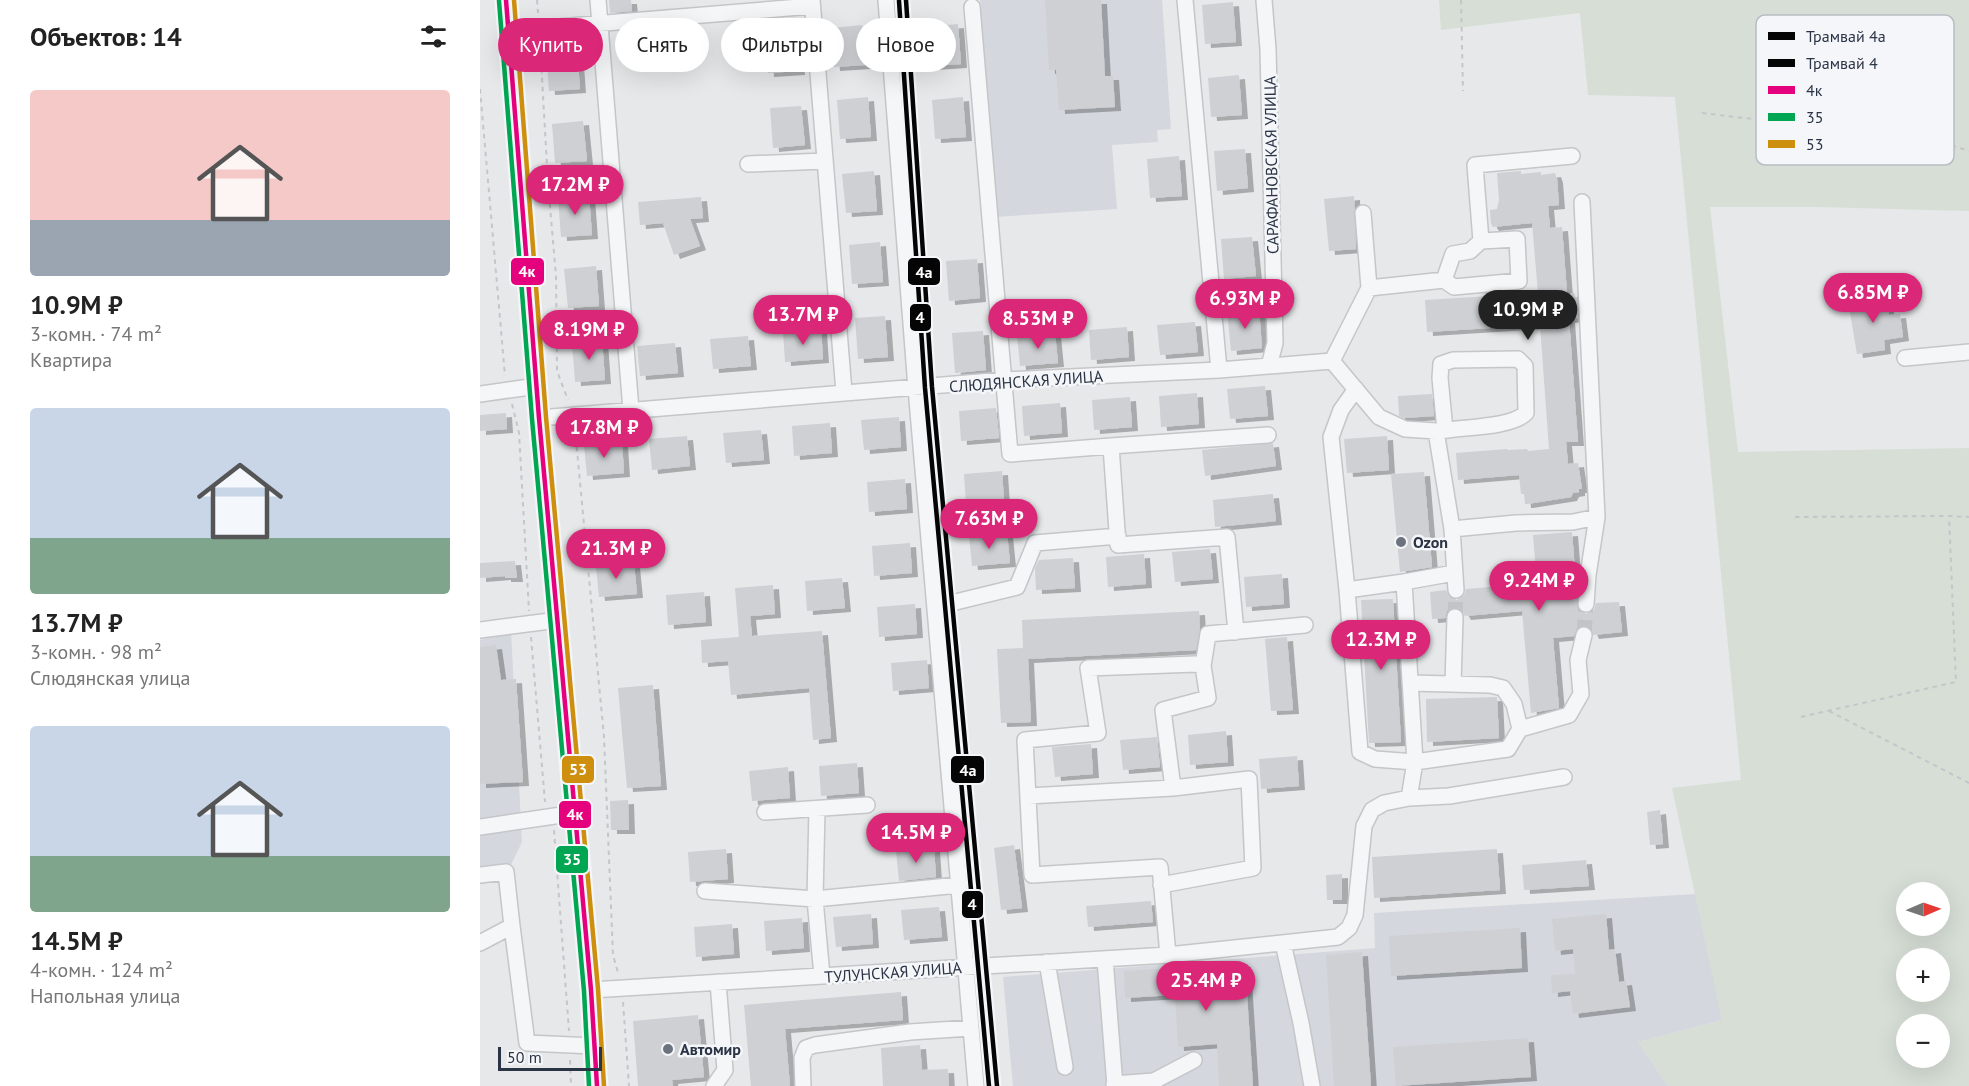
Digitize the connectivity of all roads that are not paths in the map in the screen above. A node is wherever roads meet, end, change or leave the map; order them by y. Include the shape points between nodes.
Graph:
1 (506, 0) edge
2 (598, 0) edge
3 (886, 0) edge
4 (1185, 0) edge
5 (1264, 0) edge
6 (812, 3) edge
7 (972, 7) dead end
8 (507, 18) edge
9 (599, 18) edge
10 (603, 24) edge
11 (603, 70) edge
12 (511, 72) edge
13 (1572, 156) dead end
14 (825, 161) junction
15 (748, 164) dead end
16 (612, 174) junction
17 (520, 183) junction
18 (1582, 202) dead end
19 (1363, 213) dead end
20 (1481, 241) junction
21 (1444, 280) junction
22 (1369, 288) junction
23 (1969, 352) edge
24 (1905, 358) dead end
25 (1332, 361) junction
26 (1269, 366) junction
27 (1219, 370) junction
28 (1004, 380) junction
29 (537, 386) junction
30 (916, 388) junction
31 (1356, 389) junction
32 (844, 392) junction
33 (480, 394) edge
34 (631, 410) junction
35 (539, 418) junction
36 (1441, 430) junction
37 (1268, 435) dead end
38 (1111, 446) junction
39 (1597, 517) junction
40 (1452, 529) junction
41 (1118, 536) junction
42 (1454, 573) junction
43 (1404, 582) junction
44 (1347, 590) junction
45 (1456, 590) tunnel mouth
46 (1586, 604) tunnel mouth
47 (935, 607) junction
48 (1455, 617) tunnel mouth
49 (558, 620) junction
50 (1305, 625) dead end
51 (480, 630) edge
52 (1236, 632) junction
53 (1584, 635) tunnel mouth
54 (1203, 666) junction
55 (1410, 683) junction
56 (1453, 684) junction
57 (1520, 729) junction
58 (1415, 762) junction
59 (1564, 777) dead end
60 (1173, 788) junction
61 (1028, 796) junction
62 (1409, 798) junction
63 (867, 804) dead end
64 (817, 809) junction
65 (765, 812) dead end
66 (575, 813) junction
67 (480, 827) edge
68 (480, 875) edge
69 (959, 885) junction
70 (1161, 885) junction
71 (705, 891) dead end
72 (815, 899) junction
73 (512, 926) junction
74 (480, 943) edge
75 (1282, 943) junction
76 (1168, 955) junction
77 (1105, 959) junction
78 (1047, 962) junction
79 (966, 967) junction
80 (822, 976) junction
81 (718, 982) junction
82 (591, 990) junction
83 (971, 1028) junction
84 (594, 1046) junction
85 (1194, 1059) dead end
86 (1065, 1067) dead end
87 (1154, 1083) edge
88 (1114, 1085) edge
89 (597, 1086) edge
90 (714, 1086) edge
91 (803, 1086) edge
92 (976, 1086) edge
93 (1312, 1086) edge

1 - 8 main road
2 - 9 street
3 - 30 street
4 - 27 street
5 - 26 street, САРАФАНОВСКАЯ УЛИЦА via 1275,343
6 - 10 street
6 - 14 street
7 - 28 street
11 - 16 street
12 - 17 main road
13 - 20 street via 1475,165
14 - 15 street
14 - 32 street
16 - 17 street
16 - 34 street
17 - 29 main road
18 - 39 street
19 - 22 street
20 - 21 street via 1470,251 1453,254
20 - 21 street via 1517,240 1519,281 1454,287
21 - 22 street
22 - 25 street
23 - 24 street
25 - 26 street, СЛЮДЯНСКАЯ УЛИЦА
25 - 31 street
26 - 27 street, СЛЮДЯНСКАЯ УЛИЦА
27 - 28 street, СЛЮДЯНСКАЯ УЛИЦА
28 - 30 street, СЛЮДЯНСКАЯ УЛИЦА
28 - 38 street via 1011,454
29 - 33 street
29 - 35 main road
30 - 32 street, СЛЮДЯНСКАЯ УЛИЦА
30 - 47 street
31 - 36 street via 1379,417 1405,429
31 - 44 street via 1341,410 1331,437
32 - 34 street, СЛЮДЯНСКАЯ УЛИЦА
34 - 35 street, СЛЮДЯНСКАЯ УЛИЦА
35 - 49 main road
36 - 36 street via 1520,419 1526,413 1525,366 1518,359 1453,360 1442,364
36 - 40 street
37 - 38 street
38 - 41 street
39 - 40 street via 1573,522
39 - 46 street
40 - 42 street
41 - 47 street via 1035,543 1017,587
41 - 52 street via 1118,545 1227,537
42 - 43 street
42 - 45 street
43 - 44 street
43 - 55 street
44 - 58 street via 1360,752 1375,759
47 - 69 street
48 - 56 street
49 - 51 street
49 - 66 main road
50 - 52 street
52 - 54 street via 1208,634
53 - 57 street via 1578,660 1581,694 1569,715
54 - 60 street via 1208,698 1163,710
54 - 61 street via 1088,669 1098,734 1025,740
55 - 56 street
55 - 58 street
56 - 57 street via 1503,688 1514,704
57 - 58 street via 1508,749
58 - 62 street
59 - 62 street via 1449,796
60 - 61 street
60 - 70 street via 1249,779 1254,868
61 - 70 street via 1032,875 1160,867
62 - 75 street, ТУЛУНСКАЯ УЛИЦА via 1372,810 1364,826 1355,915 1349,928 1338,936
63 - 64 street
64 - 65 street
64 - 72 street
66 - 67 street
66 - 82 main road
68 - 73 street via 506,872
69 - 72 street
69 - 79 street
70 - 76 street
71 - 72 street
72 - 80 street
73 - 74 street
73 - 84 street via 526,1043
75 - 76 street, ТУЛУНСКАЯ УЛИЦА
75 - 93 street via 1302,1023
76 - 77 street, ТУЛУНСКАЯ УЛИЦА
77 - 78 street, ТУЛУНСКАЯ УЛИЦА
77 - 88 street
78 - 79 street, ТУЛУНСКАЯ УЛИЦА
78 - 86 street
79 - 80 street, ТУЛУНСКАЯ УЛИЦА
79 - 83 street
80 - 81 street, ТУЛУНСКАЯ УЛИЦА
81 - 82 street, ТУЛУНСКАЯ УЛИЦА
81 - 90 street via 725,1070
82 - 84 main road
83 - 91 street via 910,1032 806,1048 802,1058
83 - 92 street
84 - 89 main road
85 - 87 street
87 - 88 street

